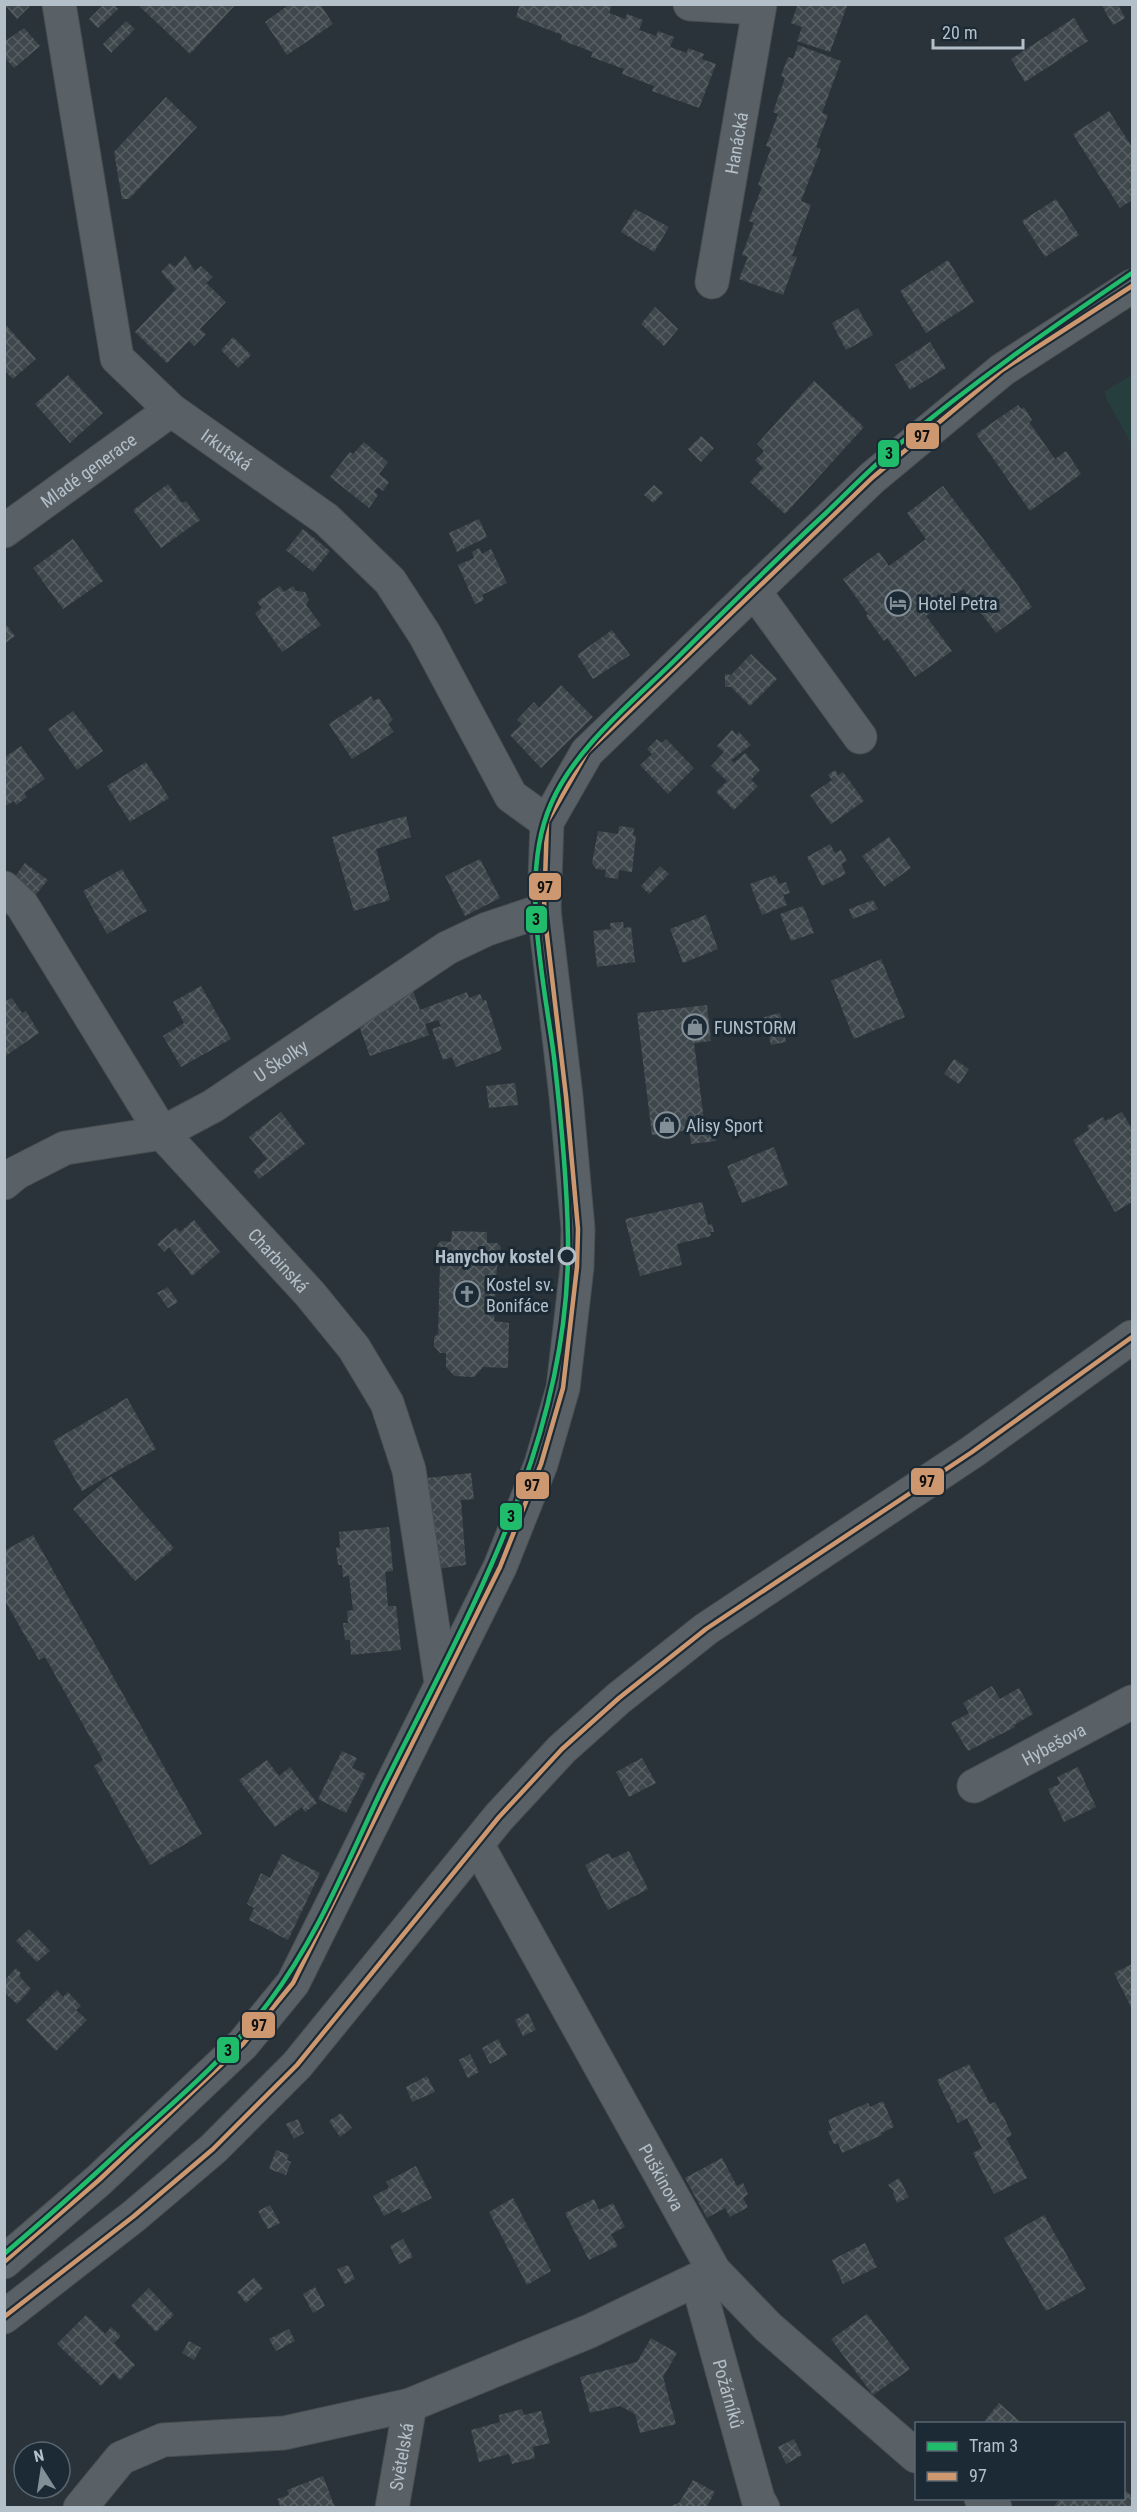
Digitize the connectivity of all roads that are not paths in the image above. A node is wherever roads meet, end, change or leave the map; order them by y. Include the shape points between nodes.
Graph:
1 (59, 4) edge
2 (690, 4) edge
3 (760, 6) edge
4 (712, 282) dead end
5 (1132, 286) edge
6 (171, 410) junction
7 (4, 531) edge
8 (754, 591) junction
9 (860, 737) dead end
10 (547, 822) junction
11 (4, 888) edge
12 (544, 910) junction
13 (162, 1133) junction
14 (4, 1183) edge
15 (1132, 1337) edge
16 (441, 1682) junction
17 (1132, 1702) edge
18 (974, 1786) dead end
19 (477, 1844) junction
20 (4, 2262) edge
21 (705, 2276) junction
22 (4, 2317) edge
23 (410, 2405) junction
24 (915, 2455) edge
25 (80, 2508) edge
26 (392, 2508) edge
27 (763, 2508) edge

1 - 6 street, Irkutská via 117,358
2 - 3 street
3 - 4 street, Hanácká
5 - 8 street via 1002,370 872,478
6 - 7 street, Mladé generace
6 - 10 street, Irkutská via 326,519 390,580 425,635 511,796
8 - 9 street
8 - 10 street via 587,752
10 - 12 street
11 - 13 street, Charbinská via 22,905
12 - 13 street, U Školky via 487,929 447,948 213,1106
12 - 16 street via 578,1229 563,1388 541,1464 500,1567
13 - 14 street, U Školky via 65,1148
13 - 16 street, Charbinská via 310,1294 354,1348 387,1404 409,1470
15 - 19 street via 972,1452 706,1629 562,1749
16 - 20 street via 293,1983 243,2044 99,2180
17 - 18 street, Hybešova
19 - 21 street, Puškinova
19 - 22 street via 297,2066 213,2149
21 - 23 street via 590,2331
21 - 24 street, Puškinova
21 - 27 street, Požárníků
23 - 25 street via 284,2433 162,2440 121,2458
23 - 26 street, Světelská

